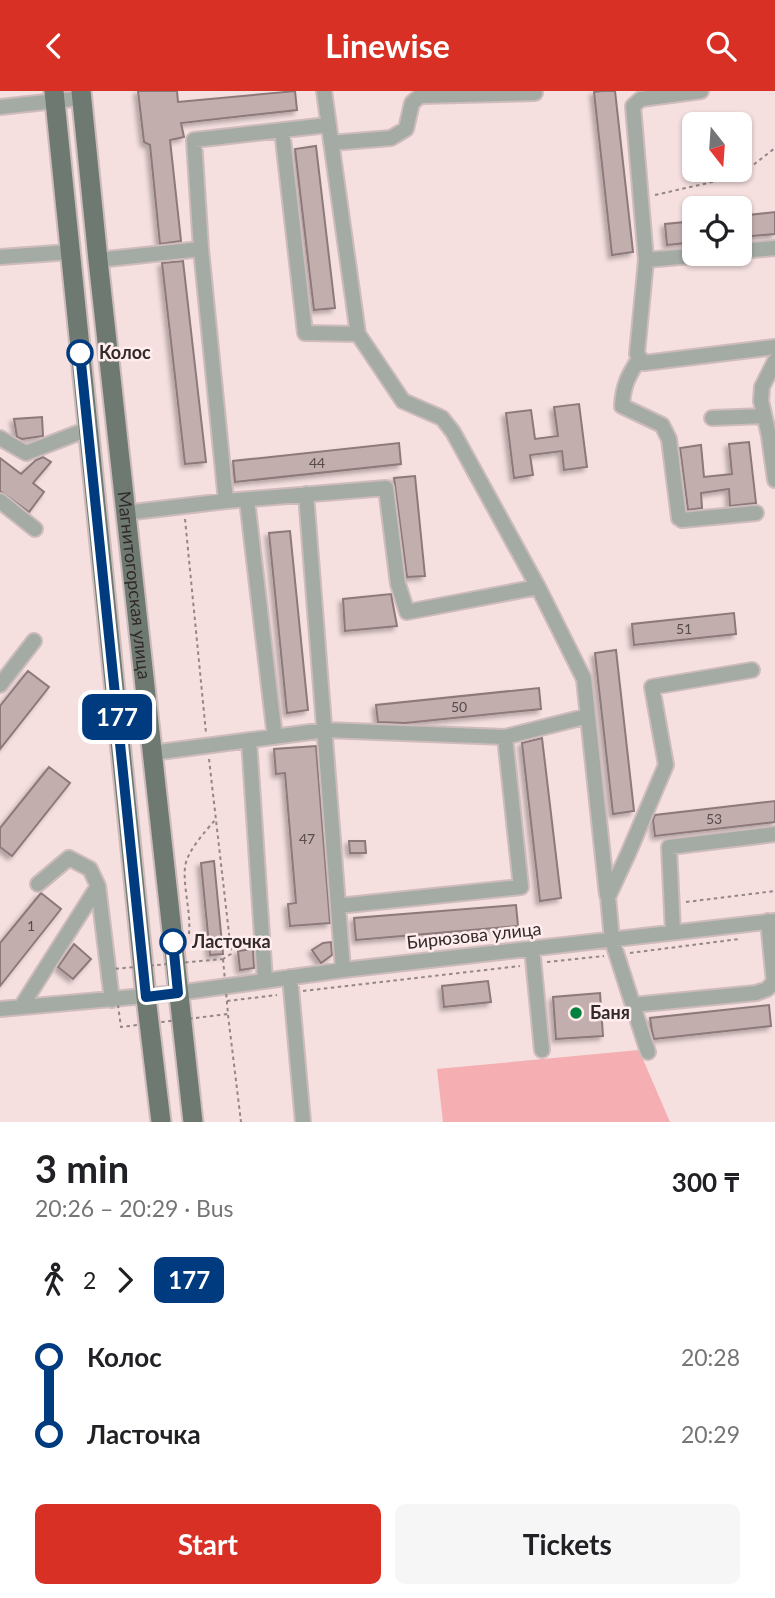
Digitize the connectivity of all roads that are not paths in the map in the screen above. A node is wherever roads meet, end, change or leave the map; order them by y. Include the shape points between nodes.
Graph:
1 (324, 91) edge
2 (701, 91) edge
3 (535, 93) edge
4 (82, 94) edge
5 (54, 96) edge
6 (0, 107) edge
7 (328, 125) junction
8 (282, 130) junction
9 (331, 143) junction
10 (775, 248) edge
11 (201, 249) junction
12 (752, 250) edge
13 (70, 252) junction
14 (0, 257) edge
15 (682, 257) edge
16 (98, 260) junction
17 (646, 260) junction
18 (358, 334) junction
19 (775, 347) edge
20 (639, 359) junction
21 (775, 361) edge
22 (764, 415) junction
23 (712, 418) dead end
24 (88, 429) junction
25 (0, 438) edge
26 (775, 480) edge
27 (306, 494) junction
28 (247, 500) junction
29 (0, 501) edge
30 (226, 501) junction
31 (125, 513) junction
32 (756, 513) dead end
33 (35, 529) dead end
34 (538, 587) junction
35 (34, 641) dead end
36 (752, 670) dead end
37 (0, 685) edge
38 (588, 716) junction
39 (326, 730) junction
40 (275, 737) junction
41 (505, 737) junction
42 (248, 740) junction
43 (152, 753) junction
44 (775, 834) edge
45 (38, 884) dead end
46 (98, 886) junction
47 (608, 897) junction
48 (338, 906) junction
49 (771, 921) edge
50 (673, 932) junction
51 (612, 940) junction
52 (532, 949) junction
53 (343, 970) junction
54 (290, 977) junction
55 (265, 981) junction
56 (178, 993) junction
57 (146, 997) junction
58 (112, 1000) junction
59 (633, 1005) junction
60 (21, 1007) junction
61 (0, 1009) edge
62 (542, 1050) dead end
63 (648, 1052) dead end
64 (161, 1122) edge
65 (193, 1122) edge
66 (303, 1122) edge

1 - 7 street
2 - 17 street via 641,100 632,106
3 - 9 street via 420,96 412,103 406,129 391,138
4 - 5 street
4 - 16 main road, Магнитогорская улица
5 - 6 street
5 - 13 main road, Магнитогорская улица
7 - 8 street
7 - 9 street
8 - 11 street via 194,140
8 - 18 street via 305,333
9 - 18 street
10 - 12 street
11 - 16 street
11 - 30 street
13 - 14 street
13 - 24 main road, Магнитогорская улица
15 - 17 street
16 - 31 main road, Магнитогорская улица
17 - 20 street
18 - 34 street via 403,401 442,418 453,432
19 - 20 street via 644,363
20 - 32 street via 627,377 622,406 662,425 669,439 679,518
21 - 22 street via 762,387
22 - 23 street
22 - 26 street
24 - 25 street via 26,453
24 - 57 main road, Магнитогорская улица
27 - 28 street
27 - 34 street via 386,488 398,584 407,612
27 - 39 street
28 - 30 street
28 - 40 street
29 - 33 street
30 - 31 street
31 - 43 main road, Магнитогорская улица
34 - 38 street via 584,679
35 - 37 street
36 - 47 street via 652,687 666,765
38 - 41 street
38 - 47 street
39 - 40 street
39 - 41 street
39 - 48 street
40 - 42 street
41 - 48 street via 521,887
42 - 43 street
42 - 55 street
43 - 56 main road, Магнитогорская улица
44 - 50 street via 669,847
45 - 46 street via 69,858 90,869
46 - 58 street
46 - 60 street
47 - 51 street
48 - 53 street
49 - 50 street, Бирюзова улица
49 - 59 street via 774,982 767,989
50 - 51 street, Бирюзова улица
51 - 52 street, Бирюзова улица
51 - 59 street
52 - 53 street, Бирюзова улица
52 - 62 street
53 - 54 street, Бирюзова улица
54 - 55 street, Бирюзова улица
54 - 66 street
55 - 56 street, Бирюзова улица
56 - 57 street, Бирюзова улица
56 - 65 main road, Магнитогорская улица
57 - 58 street
57 - 64 main road, Магнитогорская улица
58 - 60 street
59 - 63 street
60 - 61 street

